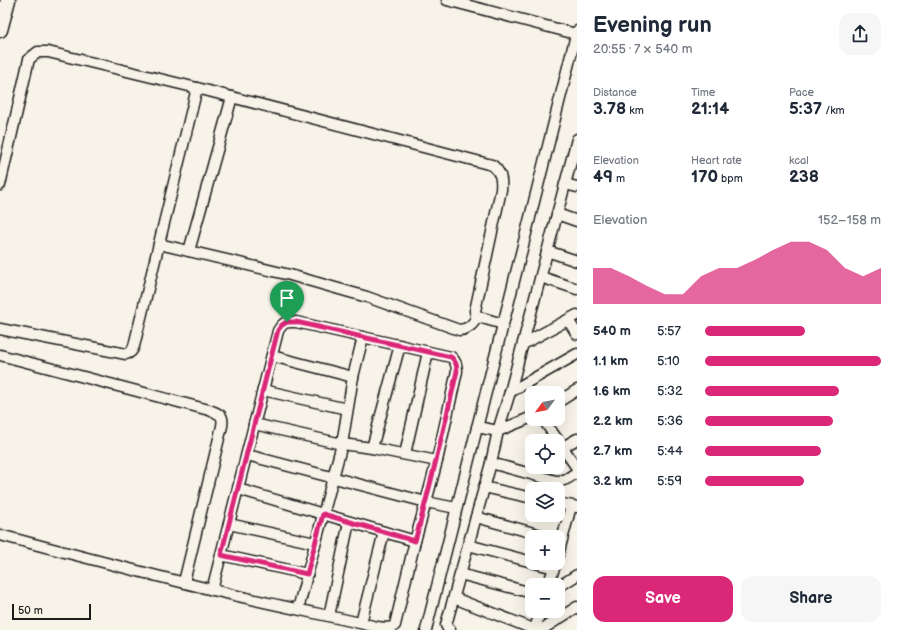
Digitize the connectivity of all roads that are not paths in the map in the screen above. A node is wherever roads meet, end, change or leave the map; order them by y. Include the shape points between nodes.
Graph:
1 (8, 0) edge
2 (447, 0) edge
3 (0, 30) edge
4 (577, 33) edge
5 (197, 88) junction
6 (232, 97) junction
7 (577, 139) edge
8 (575, 156) edge
9 (565, 184) junction
10 (0, 185) edge
11 (577, 187) edge
12 (557, 214) junction
13 (577, 221) edge
14 (159, 244) junction
15 (189, 251) junction
16 (547, 251) junction
17 (577, 261) edge
18 (540, 278) junction
19 (577, 289) edge
20 (478, 316) junction
21 (573, 318) edge
22 (503, 324) junction
23 (0, 329) edge
24 (577, 334) edge
25 (363, 337) junction
26 (523, 344) junction
27 (400, 345) junction
28 (428, 352) junction
29 (577, 354) edge
30 (0, 355) edge
31 (272, 356) junction
32 (353, 377) junction
33 (263, 390) junction
34 (577, 390) edge
35 (510, 392) junction
36 (565, 398) edge
37 (347, 409) junction
38 (525, 420) edge
39 (254, 424) junction
40 (477, 426) junction
41 (498, 431) junction
42 (577, 439) edge
43 (342, 444) junction
44 (565, 446) edge
45 (372, 448) junction
46 (565, 450) edge
47 (405, 454) junction
48 (247, 455) junction
49 (436, 460) junction
50 (491, 463) junction
51 (577, 468) edge
52 (577, 472) edge
53 (333, 477) junction
54 (484, 487) junction
55 (238, 489) junction
56 (525, 496) edge
57 (426, 502) junction
58 (574, 507) edge
59 (456, 508) junction
60 (323, 514) junction
61 (476, 517) junction
62 (350, 522) junction
63 (229, 524) junction
64 (564, 530) edge
65 (525, 531) edge
66 (384, 532) junction
67 (0, 535) edge
68 (415, 541) junction
69 (315, 543) junction
70 (468, 545) junction
71 (221, 555) junction
72 (525, 560) edge
73 (307, 574) junction
74 (460, 574) junction
75 (577, 575) edge
76 (184, 582) junction
77 (565, 583) edge
78 (212, 590) junction
79 (525, 591) edge
80 (454, 598) junction
81 (577, 607) edge
82 (298, 609) junction
83 (329, 616) junction
84 (539, 618) edge
85 (360, 623) junction
86 (426, 630) edge
87 (450, 630) edge
88 (536, 630) edge
89 (541, 630) edge

1 - 3 street
2 - 4 street
4 - 22 street
5 - 6 street
5 - 10 street via 48,52 38,52 29,58
5 - 14 street
6 - 15 street
6 - 20 street via 492,165 502,180 474,308
7 - 8 street
8 - 9 street
9 - 11 street
9 - 12 street
12 - 13 street
12 - 16 street
14 - 15 street
14 - 23 street via 134,346 129,354
15 - 20 street via 290,274 459,330 471,326
16 - 17 street
16 - 18 street
18 - 19 street
18 - 26 street
20 - 22 street
21 - 24 street
21 - 26 street
22 - 40 street
25 - 27 street
25 - 31 street via 287,322 278,330
25 - 32 street
26 - 35 street
27 - 28 street
27 - 45 street
28 - 47 street
28 - 49 street via 451,357 457,367
29 - 35 street
30 - 76 street via 209,410 222,417 222,426
31 - 32 street
31 - 33 street
32 - 37 street
33 - 37 street
33 - 39 street
34 - 36 street
35 - 41 street
37 - 43 street
38 - 41 street
39 - 43 street
39 - 48 street
40 - 41 street
40 - 59 street
41 - 50 street
42 - 44 street
43 - 45 street
43 - 53 street
45 - 47 street
46 - 51 street
47 - 49 street
48 - 53 street
48 - 55 street
49 - 57 street
50 - 52 street via 556,482 565,480
50 - 54 street
53 - 57 street
53 - 60 street
54 - 56 street
54 - 61 street
55 - 60 street
55 - 63 street
57 - 59 street
57 - 68 street
58 - 64 street
59 - 86 street
60 - 62 street
60 - 69 street
61 - 65 street
61 - 70 street
62 - 66 street
62 - 83 street
63 - 69 street
63 - 71 street
66 - 68 street
66 - 85 street
67 - 76 street
68 - 85 street via 395,625 386,628
69 - 73 street
70 - 72 street
70 - 74 street
71 - 73 street
71 - 78 street
73 - 82 street
74 - 79 street
74 - 80 street
75 - 77 street
76 - 78 street
78 - 82 street
80 - 87 street via 446,625
80 - 88 street
81 - 89 street
82 - 83 street
83 - 85 street
84 - 88 street

